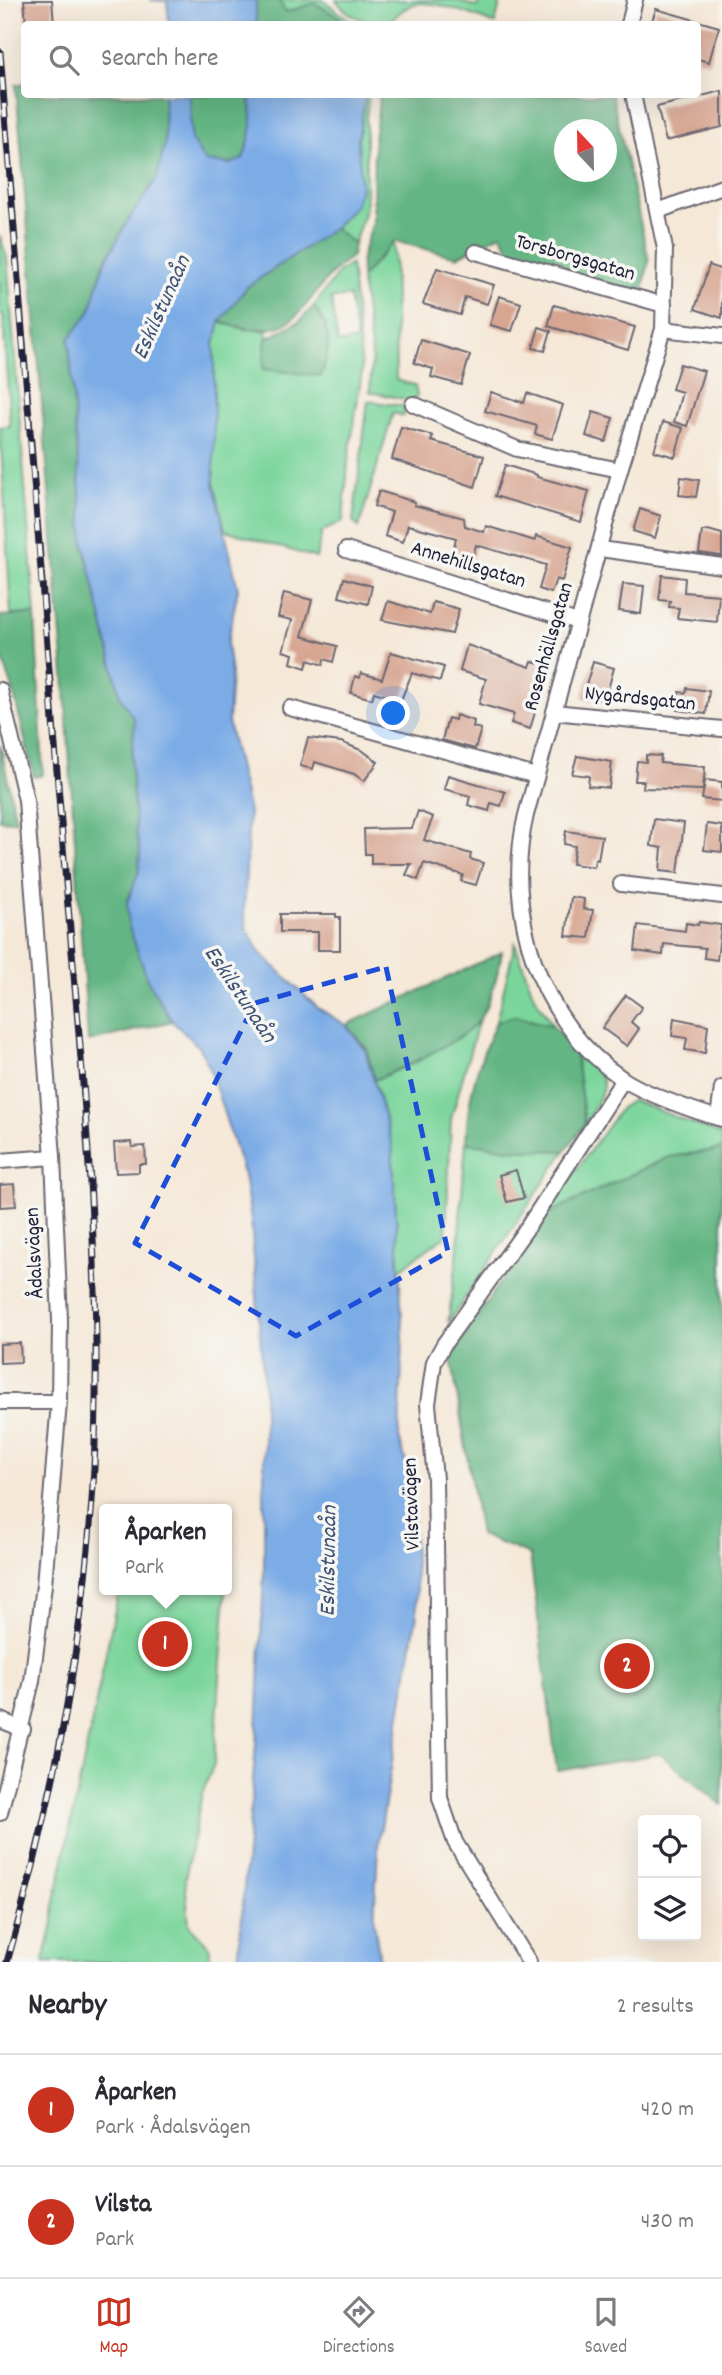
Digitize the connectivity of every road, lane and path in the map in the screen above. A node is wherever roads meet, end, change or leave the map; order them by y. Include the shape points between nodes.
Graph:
1 (635, 0) edge
2 (630, 21) edge
3 (634, 98) edge
4 (722, 187) edge
5 (658, 211) junction
6 (476, 252) dead end
7 (664, 305) junction
8 (663, 329) junction
9 (722, 336) edge
10 (413, 404) dead end
11 (620, 470) junction
12 (600, 549) junction
13 (346, 550) dead end
14 (722, 566) edge
15 (578, 622) junction
16 (0, 690) edge
17 (290, 708) dead end
18 (554, 712) junction
19 (722, 729) edge
20 (536, 776) junction
21 (621, 884) dead end
22 (722, 896) edge
23 (623, 1080) junction
24 (722, 1088) edge
25 (720, 1118) edge
26 (53, 1157) junction
27 (0, 1161) edge
28 (0, 1402) edge
29 (59, 1402) junction
30 (0, 1720) edge
31 (23, 1729) junction
32 (0, 1813) edge
33 (529, 1962) edge

1 - 2 street
3 - 5 street, Rosenhällsgatan
4 - 5 street
5 - 7 street, Rosenhällsgatan via 665,249
6 - 7 street, Torsborgsgatan
7 - 8 street, Rosenhällsgatan
8 - 9 street
8 - 11 street, Rosenhällsgatan
10 - 11 street via 517,449
11 - 12 street, Rosenhällsgatan
12 - 14 street
12 - 15 street, Rosenhällsgatan
13 - 15 street, Annehillsgatan
15 - 18 street, Rosenhällsgatan
16 - 26 street, Ådalsvägen via 26,800
17 - 20 street
18 - 19 street, Nygårdsgatan
18 - 20 street, Rosenhällsgatan
20 - 23 street, Rosenhällsgatan via 519,859 520,908 537,973 562,1017
21 - 22 street
23 - 25 street, Rosenhällsgatan
23 - 33 street, Vilstavägen via 527,1228 444,1344 429,1380 440,1798 455,1842
24 - 25 street
26 - 27 street
26 - 29 street, Ådalsvägen
28 - 29 street
29 - 31 street, Ådalsvägen via 44,1585
30 - 31 street
31 - 32 street, Ådalsvägen

